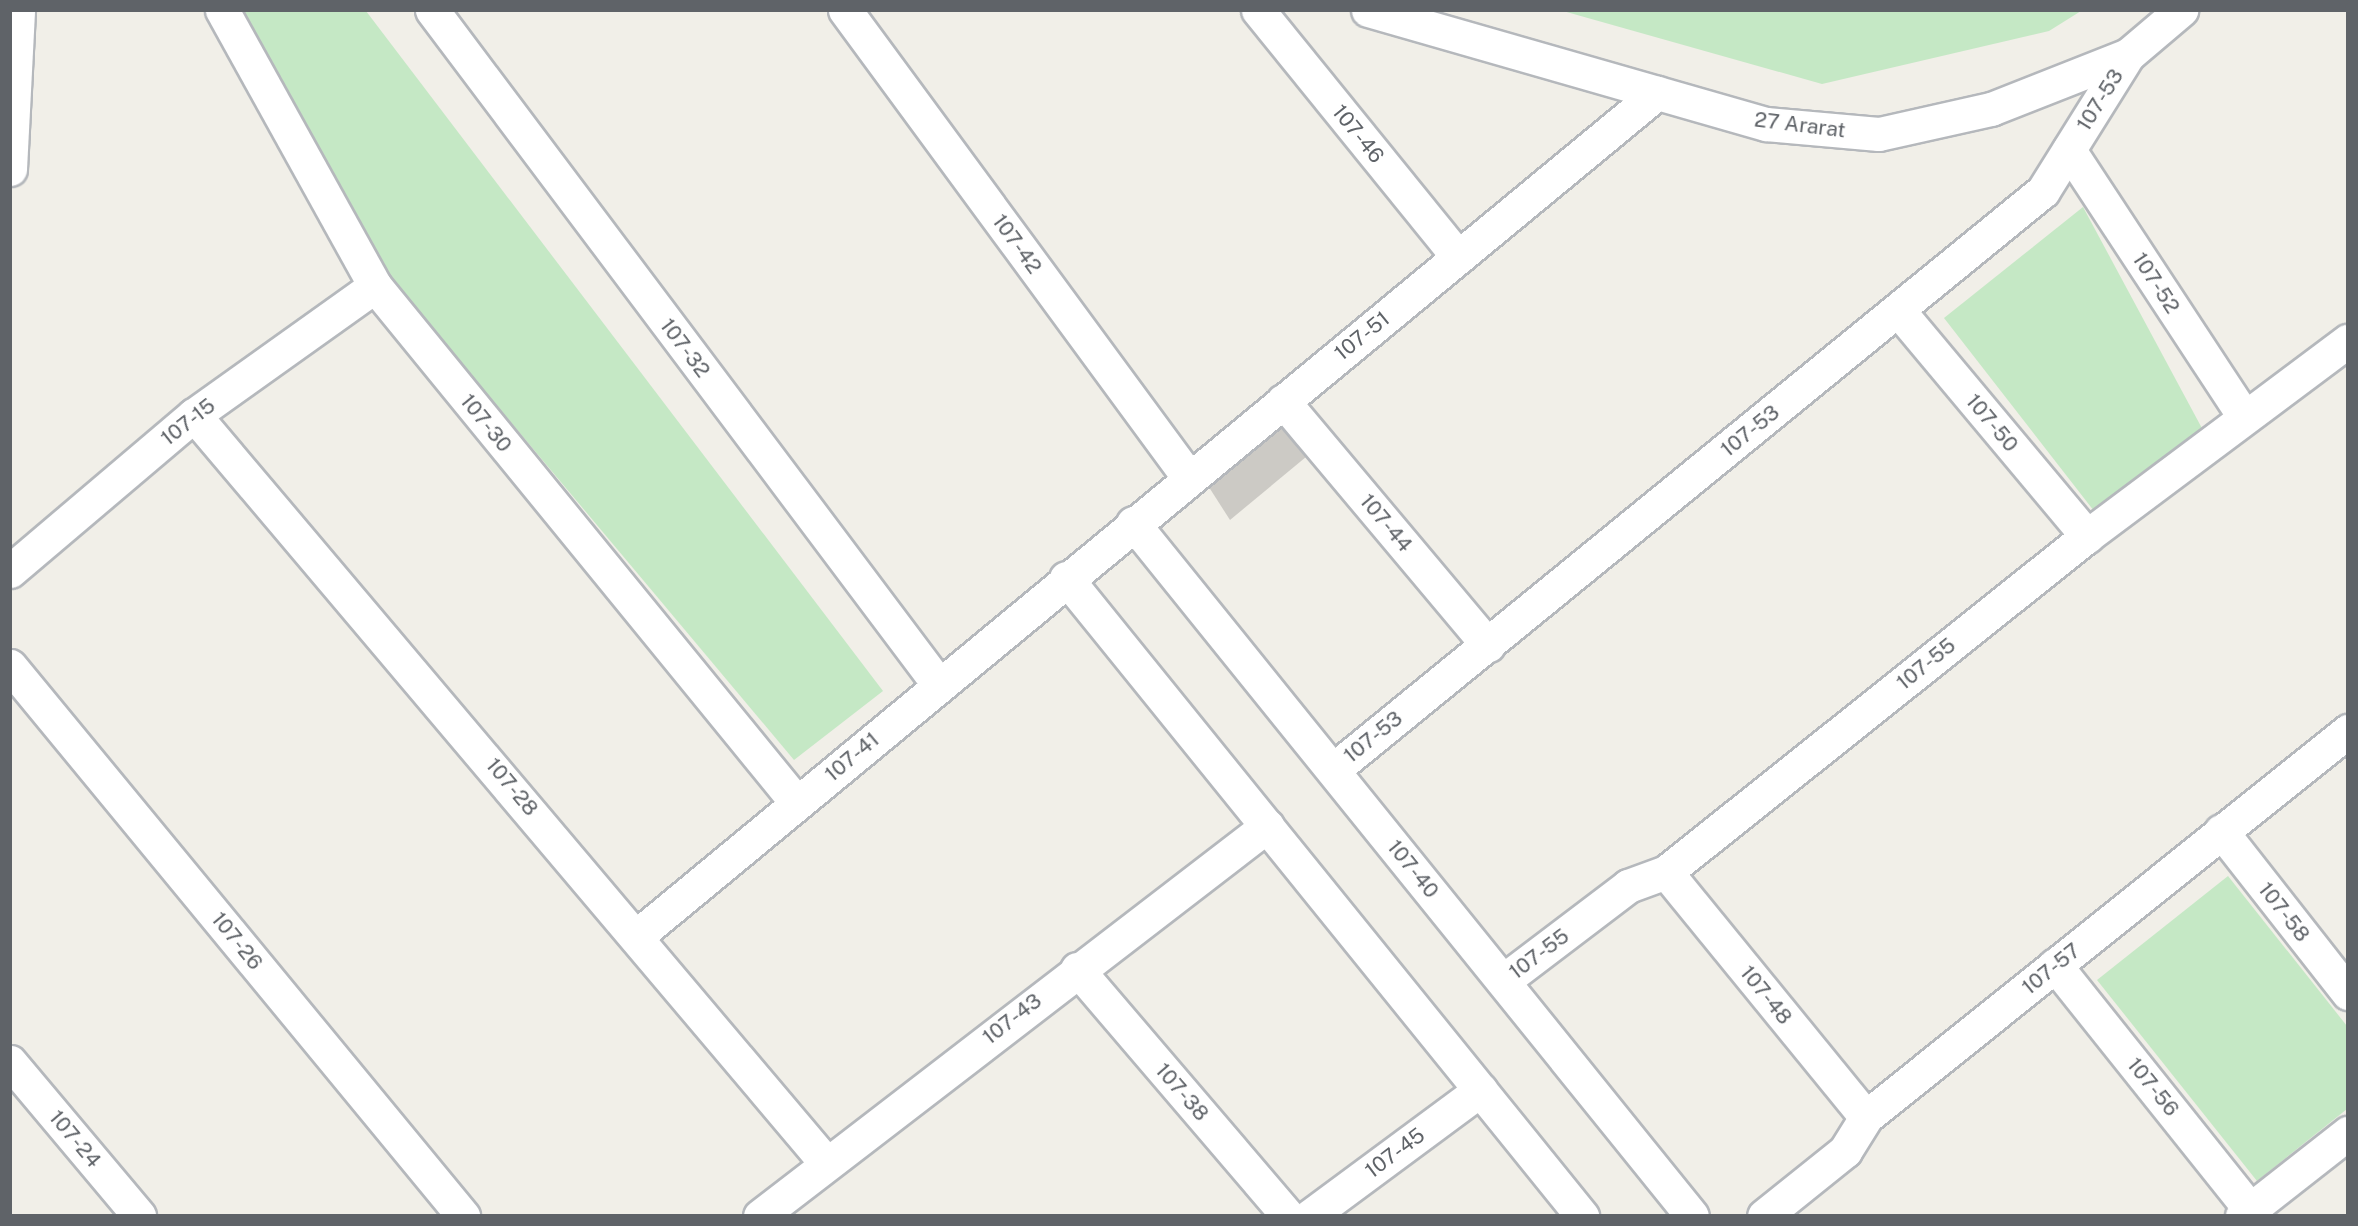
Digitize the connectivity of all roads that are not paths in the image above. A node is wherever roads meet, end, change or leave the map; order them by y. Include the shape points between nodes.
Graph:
1 (18, 10) edge
2 (222, 10) edge
3 (432, 10) edge
4 (845, 10) edge
5 (1258, 10) edge
6 (1368, 10) edge
7 (2181, 10) edge
8 (2128, 55) junction
9 (1657, 93) junction
10 (2069, 150) junction
11 (10, 169) edge
12 (1458, 256) junction
13 (375, 286) junction
14 (1898, 310) junction
15 (2348, 340) edge
16 (1283, 401) junction
17 (194, 415) junction
18 (2243, 415) junction
19 (1189, 478) junction
20 (1133, 523) junction
21 (2087, 536) junction
22 (10, 571) edge
23 (1066, 578) junction
24 (1488, 645) junction
25 (10, 666) edge
26 (939, 685) junction
27 (2348, 731) edge
28 (1333, 770) junction
29 (797, 803) junction
30 (1267, 826) junction
31 (2221, 831) junction
32 (1666, 872) junction
33 (638, 935) junction
34 (2055, 965) junction
35 (1077, 969) junction
36 (1503, 981) junction
37 (2348, 993) edge
38 (10, 1062) edge
39 (1480, 1090) junction
40 (1866, 1117) junction
41 (2348, 1134) edge
42 (826, 1163) junction
43 (2246, 1212) edge
44 (138, 1215) edge
45 (463, 1215) edge
46 (759, 1215) edge
47 (1288, 1215) edge
48 (1310, 1215) edge
49 (1582, 1215) edge
50 (1692, 1215) edge
51 (1764, 1215) edge

1 - 11 street
2 - 13 street, 107-30
3 - 26 street, 107-32
4 - 19 street, 107-42
5 - 12 street, 107-46
6 - 9 street, 27 Ararat
7 - 8 street, 27 Ararat
8 - 9 street, 27 Ararat via 1991,109 1879,134 1766,124
8 - 10 street, 107-53
9 - 12 street, 107-51
10 - 14 street, 107-53 via 2043,191
10 - 18 street, 107-52
12 - 16 street, 107-51
13 - 17 street, 107-15
13 - 29 street, 107-30
14 - 21 street, 107-50
14 - 24 street, 107-53
15 - 18 street, 107-55
16 - 19 street, 107-51
16 - 24 street, 107-44
17 - 22 street, 107-15
17 - 33 street, 107-28
18 - 21 street, 107-55
19 - 20 street, 107-51
20 - 23 street, 107-51
20 - 28 street, 107-40
21 - 32 street, 107-55
23 - 26 street, 107-41
23 - 30 street
24 - 28 street, 107-53
25 - 45 street, 107-26
26 - 29 street, 107-41
27 - 31 street, 107-57
28 - 36 street, 107-40
29 - 33 street, 107-41
30 - 35 street, 107-43
30 - 39 street
31 - 34 street, 107-57
31 - 37 street, 107-58
32 - 36 street, 107-55 via 1628,886
32 - 40 street, 107-48
33 - 42 street, 107-28
34 - 40 street, 107-57
34 - 43 street, 107-56
35 - 42 street, 107-43
35 - 47 street, 107-38
36 - 50 street, 107-40
38 - 44 street, 107-24
39 - 48 street, 107-45
39 - 49 street
40 - 51 street, 107-57 via 1845,1151
41 - 43 street
42 - 46 street, 107-43

